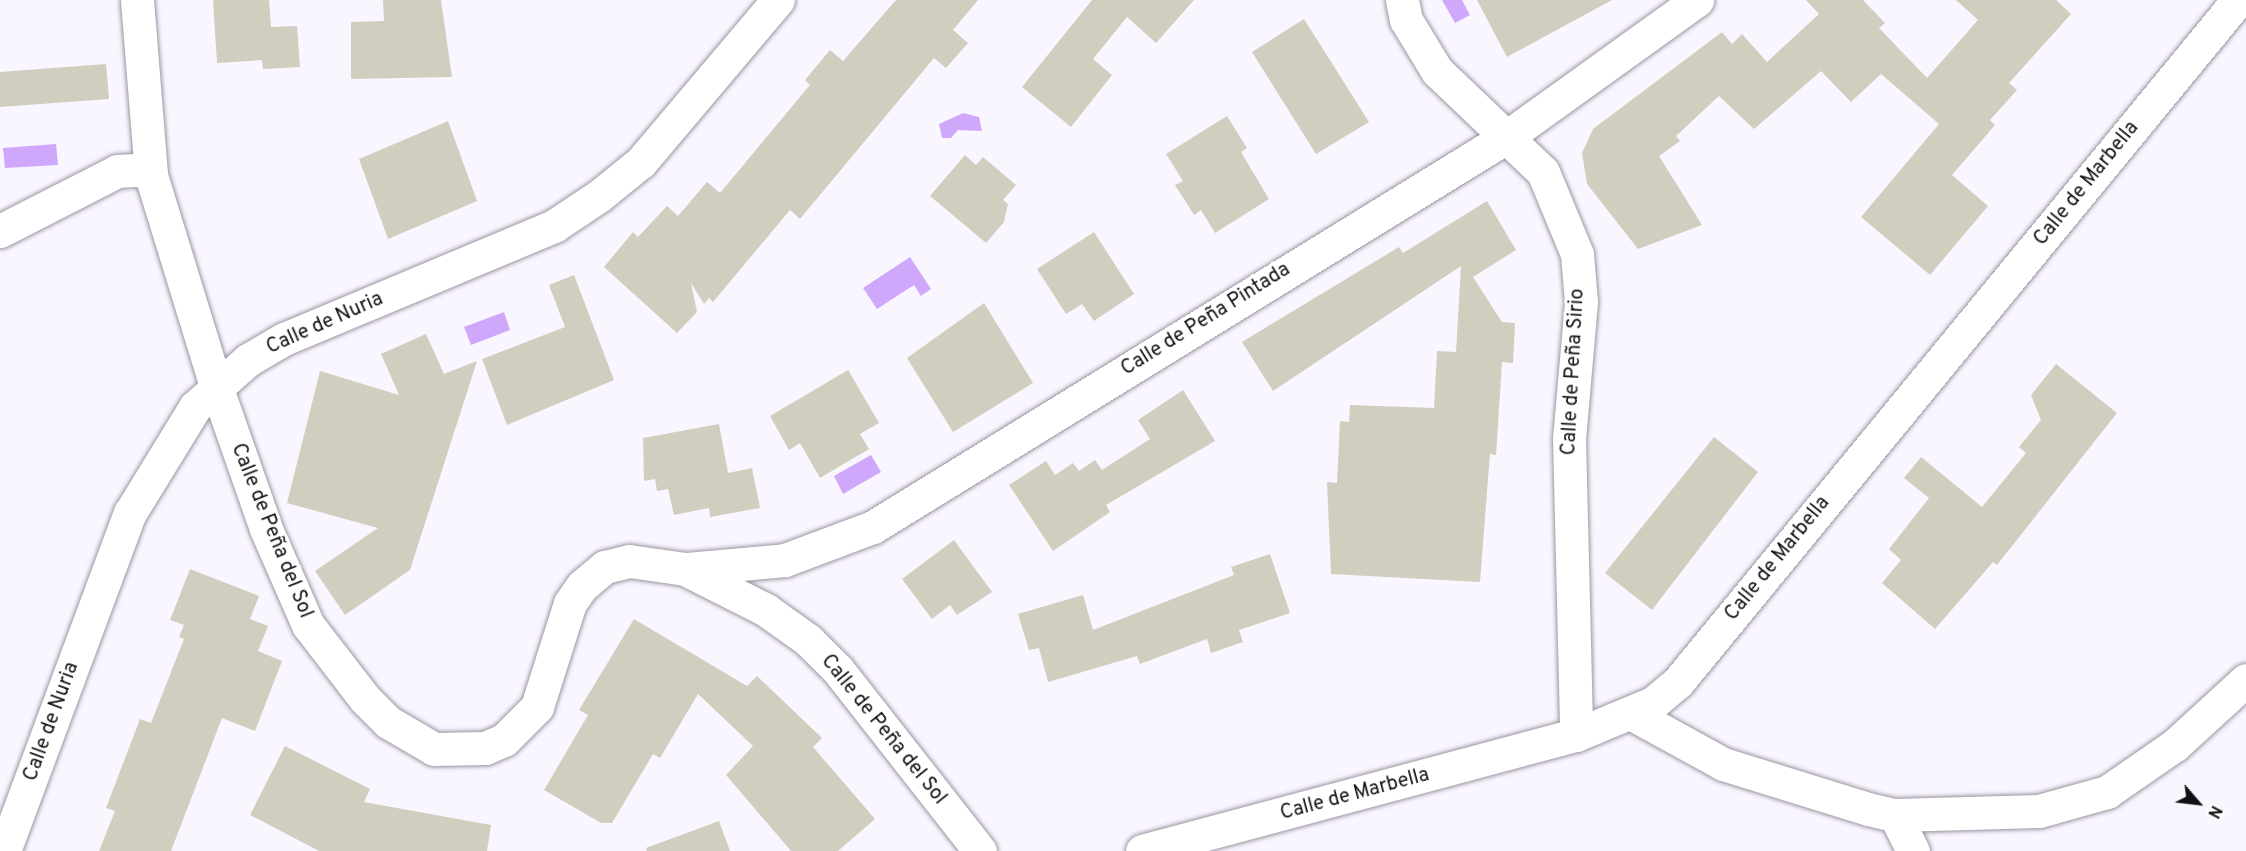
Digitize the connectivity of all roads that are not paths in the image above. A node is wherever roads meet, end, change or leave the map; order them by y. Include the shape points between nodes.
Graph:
1 (137, 0) edge
2 (778, 0) edge
3 (1402, 0) edge
4 (1697, 0) edge
5 (2238, 0) edge
6 (1508, 136) junction
7 (151, 175) junction
8 (0, 231) edge
9 (216, 386) junction
10 (685, 569) junction
11 (2246, 680) edge
12 (1634, 714) junction
13 (1576, 735) junction
14 (1895, 815) junction
15 (4, 851) edge
16 (980, 851) edge
17 (1142, 851) edge
18 (1912, 851) edge

1 - 7 street, Calle de Peña del Sol
2 - 9 street, Calle de Nuria via 641,162 598,196 554,226 284,339
3 - 6 street, Calle de Peña Sirio via 1406,20 1437,71
4 - 6 street, Calle de Peña Pintada
5 - 12 street, Calle de Marbella via 1678,682
6 - 10 street, Calle de Peña Pintada via 873,527 785,560
6 - 13 street, Calle de Peña Sirio via 1543,172 1577,254 1581,302 1569,438
7 - 8 street via 139,170 117,171
7 - 9 street, Calle de Peña del Sol
9 - 10 street, Calle de Peña del Sol via 266,529 324,653 388,722 434,749 485,748 518,728 537,707 570,603 605,567 629,561
9 - 15 street, Calle de Nuria via 173,438 129,513
10 - 16 street, Calle de Peña del Sol via 766,610 808,640 838,670
11 - 14 street via 2175,745 2107,792 2039,811
12 - 13 street, Calle de Marbella
12 - 14 street via 1723,764
13 - 17 street, Calle de Marbella
14 - 18 street

